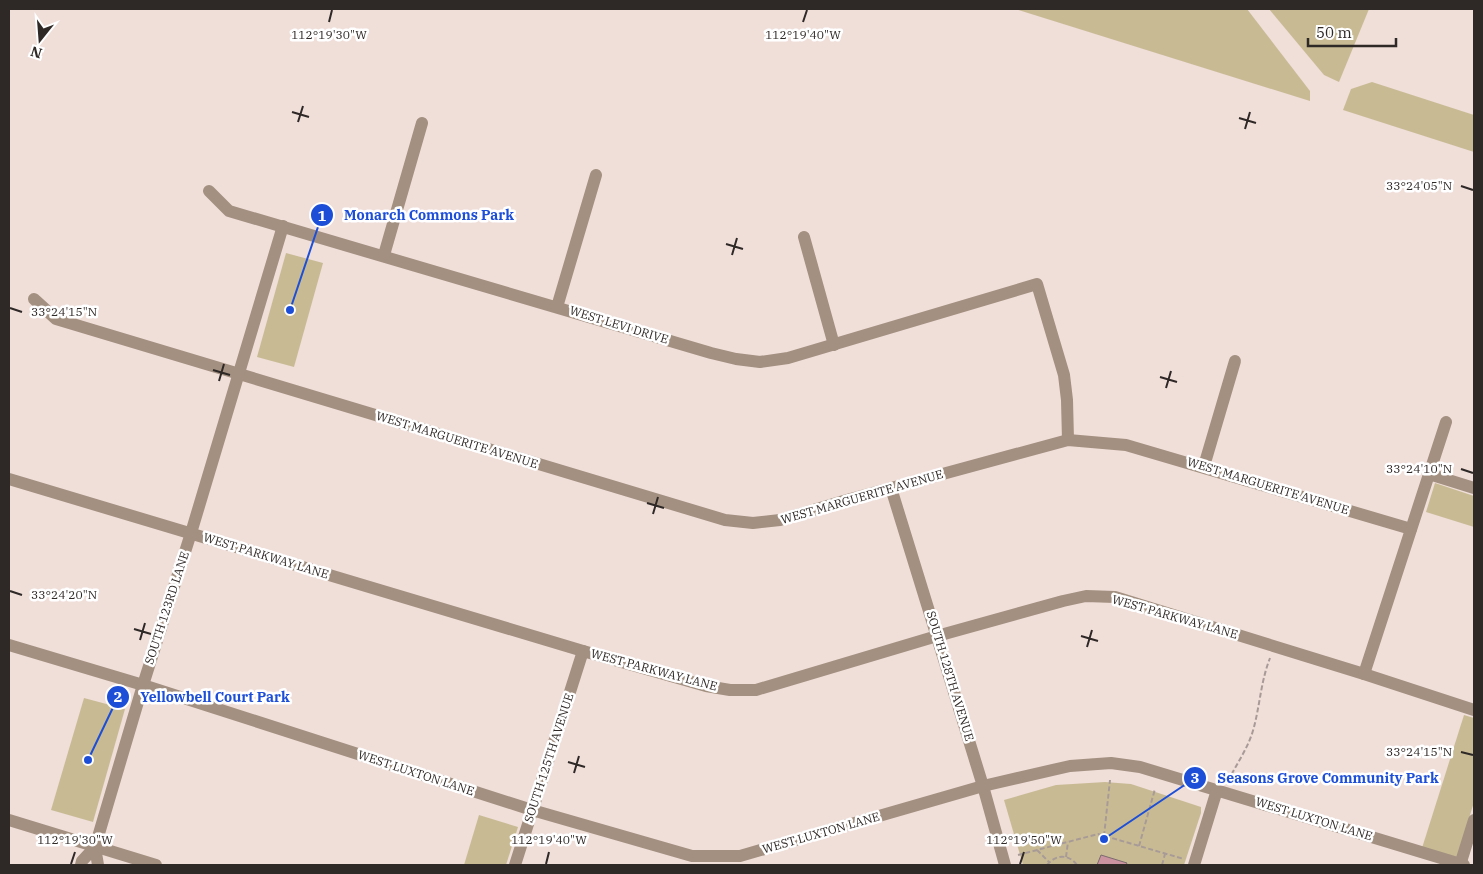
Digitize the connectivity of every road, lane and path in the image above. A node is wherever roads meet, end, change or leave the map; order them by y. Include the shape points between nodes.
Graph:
1 (422, 123) dead end
2 (596, 175) dead end
3 (210, 191) dead end
4 (283, 226) junction
5 (804, 237) dead end
6 (384, 255) junction
7 (34, 299) dead end
8 (557, 307) junction
9 (834, 345) junction
10 (1235, 361) dead end
11 (238, 375) junction
12 (1446, 422) dead end
13 (1068, 440) junction
14 (1204, 466) junction
15 (1429, 474) junction
16 (9, 479) edge
17 (891, 488) junction
18 (1474, 488) edge
19 (1411, 529) junction
20 (191, 533) junction
21 (937, 636) junction
22 (9, 645) edge
23 (1274, 646) junction
24 (583, 652) junction
25 (1364, 674) junction
26 (142, 685) junction
27 (1474, 710) edge
28 (1110, 780) dead end
29 (983, 786) junction
30 (1155, 789) dead end
31 (1217, 790) junction
32 (1234, 795) junction
33 (532, 810) junction
34 (9, 820) edge
35 (1474, 820) edge
36 (1104, 836) junction
37 (1068, 841) junction
38 (1139, 846) junction
39 (95, 847) junction
40 (1037, 850) junction
41 (1165, 854) junction
42 (1018, 855) dead end
43 (1066, 857) junction
44 (1189, 862) edge
45 (1048, 864) edge
46 (80, 865) edge
47 (98, 865) edge
48 (156, 865) edge
49 (515, 865) edge
50 (1005, 865) edge
51 (1077, 865) edge
52 (1162, 865) edge
53 (1461, 865) edge

1 - 6 street
2 - 8 street
3 - 4 street, WEST LEVI DRIVE via 229,211
4 - 6 street, WEST LEVI DRIVE
4 - 11 street, SOUTH 123RD LANE
5 - 9 street
6 - 8 street, WEST LEVI DRIVE
7 - 11 street, WEST MARGUERITE AVENUE via 56,319
8 - 9 street, WEST LEVI DRIVE via 736,359 760,362 788,358
9 - 13 street, WEST LEVI DRIVE via 1037,284 1064,375
10 - 14 street
11 - 17 street, WEST MARGUERITE AVENUE via 725,520 752,523 780,520
11 - 20 street, SOUTH 123RD LANE
12 - 15 street
13 - 14 street, WEST MARGUERITE AVENUE via 1126,445
13 - 17 street, WEST MARGUERITE AVENUE
14 - 19 street, WEST MARGUERITE AVENUE
15 - 18 street
15 - 19 street
16 - 20 street, WEST PARKWAY LANE
17 - 21 street, SOUTH 128TH AVENUE
19 - 25 street
20 - 24 street, WEST PARKWAY LANE
20 - 26 street, SOUTH 123RD LANE
21 - 23 street, WEST PARKWAY LANE via 1086,596 1115,597
21 - 24 street, WEST PARKWAY LANE via 756,690 706,686
21 - 29 street, SOUTH 128TH AVENUE
22 - 26 street, WEST LUXTON LANE
23 - 25 street, WEST PARKWAY LANE
23 - 32 path via 1264,676 1254,728 1226,784 1236,787
24 - 33 street, SOUTH 125TH AVENUE
25 - 27 street, WEST PARKWAY LANE
26 - 33 street, WEST LUXTON LANE
26 - 39 street, SOUTH 123RD LANE
28 - 36 path
29 - 31 street, WEST LUXTON LANE via 1070,766 1111,763 1140,767
29 - 33 street, WEST LUXTON LANE via 740,856 692,856
29 - 50 street, SOUTH 128TH AVENUE
30 - 38 path
31 - 32 street, WEST LUXTON LANE
31 - 44 street
32 - 53 street, WEST LUXTON LANE
33 - 49 street, SOUTH 125TH AVENUE
34 - 39 street
35 - 53 street
36 - 37 path via 1092,835
36 - 38 path
37 - 40 path
37 - 43 path
38 - 41 path
39 - 46 street, SOUTH 123RD LANE
39 - 47 street, SOUTH 123RD LANE
39 - 48 street
40 - 42 path
40 - 45 path
41 - 44 path
41 - 52 path
43 - 45 path via 1057,857
43 - 51 path

